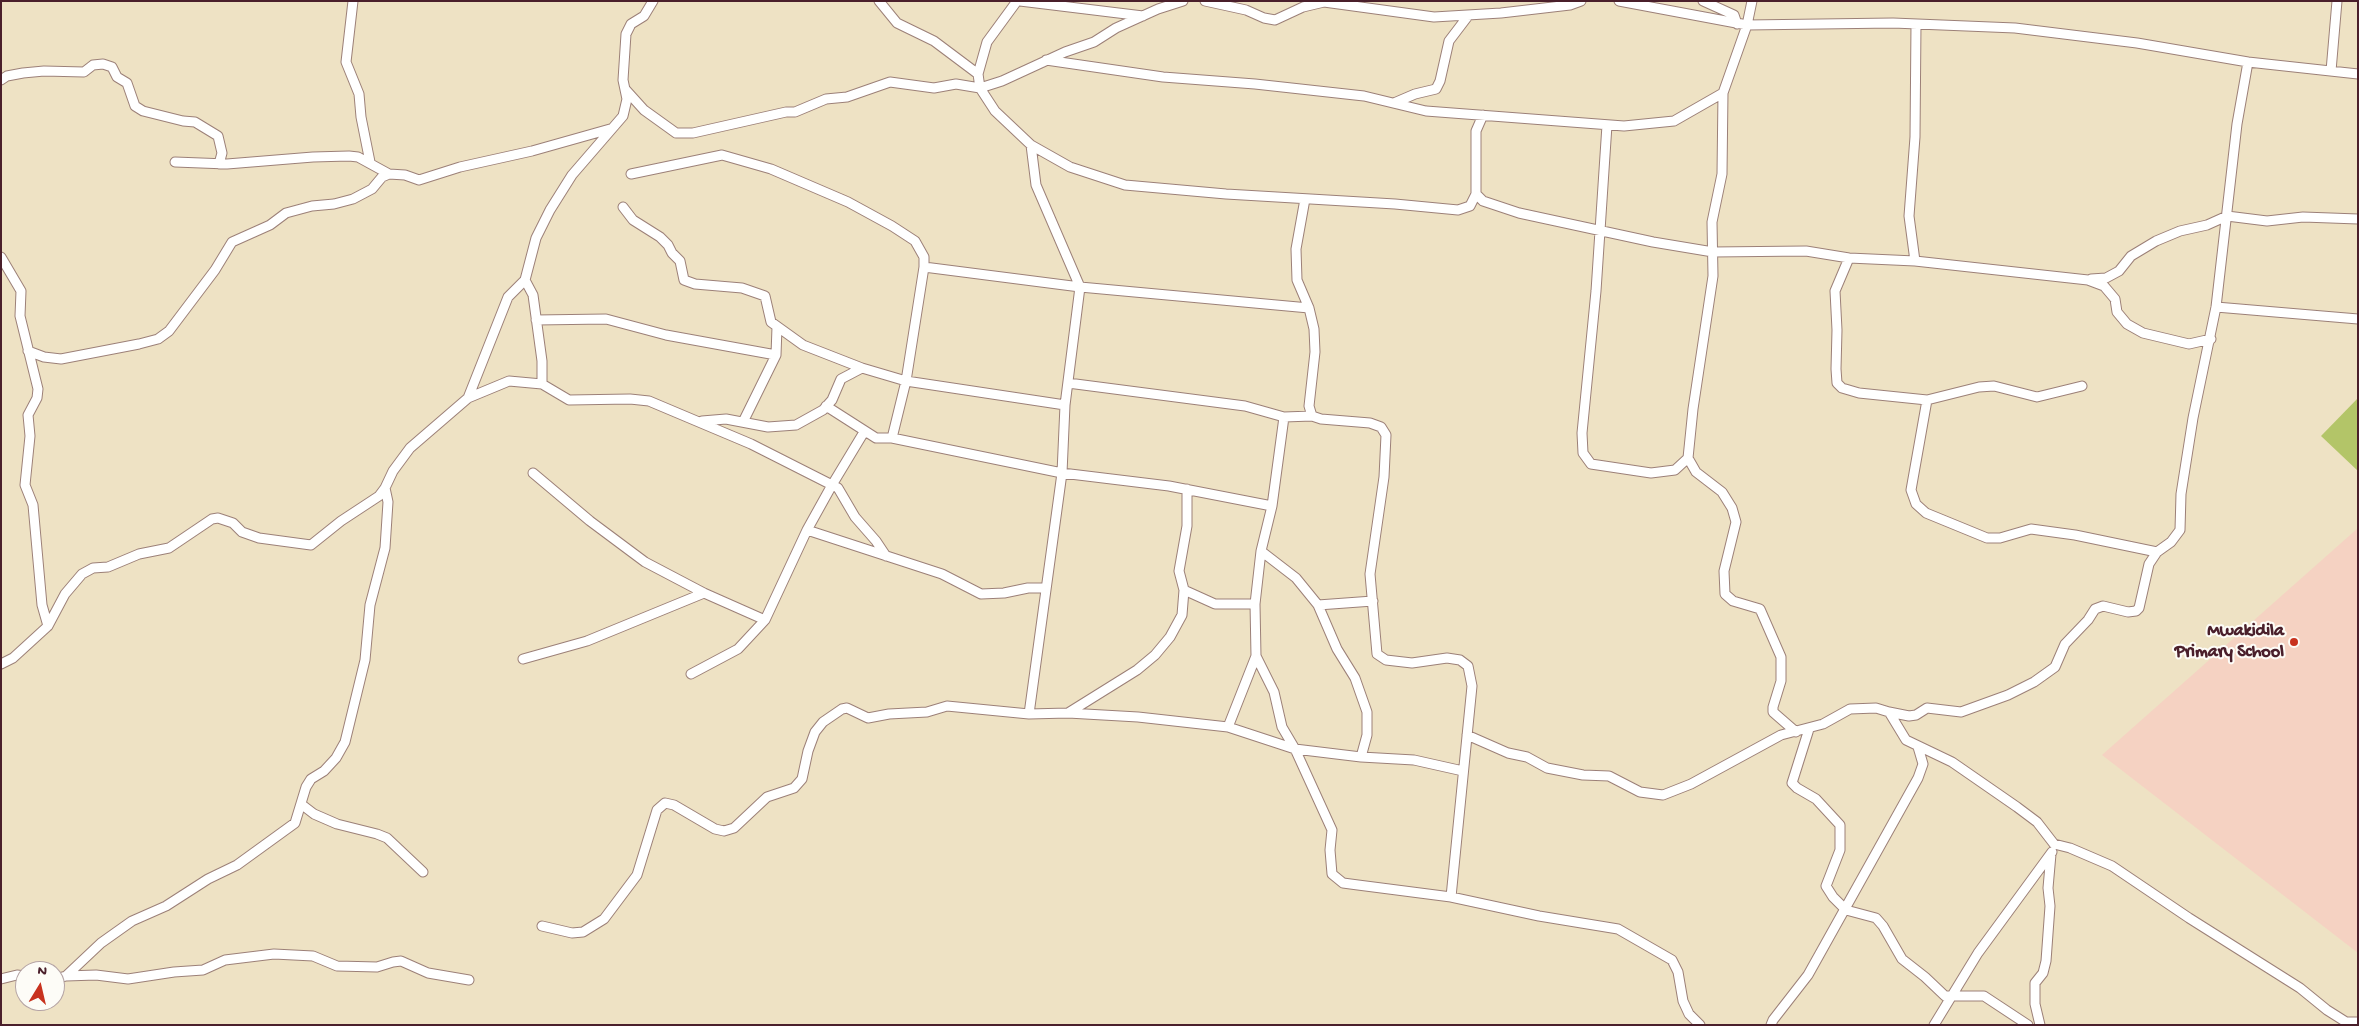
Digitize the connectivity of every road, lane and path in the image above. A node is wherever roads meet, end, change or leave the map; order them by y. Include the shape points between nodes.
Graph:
1 (353, 1) edge
2 (653, 1) edge
3 (879, 1) edge
4 (1019, 1) edge
5 (1183, 1) edge
6 (1205, 1) edge
7 (1581, 1) edge
8 (1619, 1) edge
9 (1703, 1) edge
10 (1752, 1) edge
11 (2337, 1) edge
12 (1143, 16) junction
13 (1468, 16) junction
14 (1737, 24) junction
15 (1916, 24) junction
16 (1747, 25) junction
17 (1046, 60) junction
18 (2248, 62) junction
19 (2331, 71) junction
20 (978, 74) junction
21 (2358, 74) edge
22 (1, 80) edge
23 (625, 88) junction
24 (980, 88) junction
25 (1723, 93) junction
26 (1394, 103) junction
27 (1483, 115) junction
28 (1607, 125) junction
29 (610, 129) junction
30 (1031, 145) junction
31 (175, 162) dead end
32 (370, 162) junction
33 (219, 164) junction
34 (389, 174) junction
35 (631, 174) dead end
36 (1476, 194) junction
37 (1304, 199) junction
38 (623, 207) dead end
39 (2227, 216) junction
40 (2358, 219) edge
41 (1599, 231) junction
42 (1713, 252) junction
43 (1, 257) edge
44 (1850, 258) junction
45 (1915, 261) junction
46 (924, 267) junction
47 (525, 280) junction
48 (2088, 280) junction
49 (1080, 287) junction
50 (2216, 307) junction
51 (1310, 308) junction
52 (2358, 319) edge
53 (536, 320) junction
54 (777, 327) junction
55 (2210, 339) junction
56 (28, 351) junction
57 (776, 354) junction
58 (862, 368) junction
59 (906, 381) junction
60 (1068, 383) junction
61 (542, 384) junction
62 (2082, 386) dead end
63 (468, 398) junction
64 (1928, 400) junction
65 (1065, 405) junction
66 (826, 406) junction
67 (1312, 416) junction
68 (1284, 417) junction
69 (699, 422) junction
70 (743, 422) junction
71 (864, 432) junction
72 (892, 438) junction
73 (1688, 458) junction
74 (533, 473) dead end
75 (1062, 473) junction
76 (832, 485) junction
77 (385, 488) junction
78 (1187, 489) junction
79 (1272, 506) junction
80 (807, 530) junction
81 (1261, 551) junction
82 (2157, 552) junction
83 (886, 556) junction
84 (1046, 588) junction
85 (1184, 590) junction
86 (704, 593) junction
87 (1373, 601) junction
88 (1255, 604) junction
89 (1318, 605) junction
90 (765, 620) junction
91 (48, 626) junction
92 (1256, 656) junction
93 (523, 659) dead end
94 (1, 664) edge
95 (691, 674) dead end
96 (1068, 712) junction
97 (1889, 712) junction
98 (1029, 714) junction
99 (1228, 727) junction
100 (1809, 729) junction
101 (1796, 732) junction
102 (1467, 735) junction
103 (1918, 747) junction
104 (1295, 749) junction
105 (1362, 757) junction
106 (1463, 771) junction
107 (301, 804) junction
108 (2053, 848) junction
109 (423, 872) dead end
110 (1451, 897) junction
111 (1846, 910) junction
112 (542, 926) dead end
113 (15, 976) edge
114 (66, 976) joint
115 (1, 979) edge
116 (469, 980) dead end
117 (1952, 997) junction
118 (2358, 1022) edge
119 (1700, 1025) edge
120 (1771, 1025) edge
121 (1934, 1025) edge
122 (2028, 1025) edge
123 (2040, 1025) edge

1 - 32 street via 346,62 359,94
2 - 23 street via 644,16 631,24 626,34
3 - 20 street via 897,23 934,41
4 - 12 street
4 - 20 street via 987,42
5 - 12 street
6 - 13 street via 1275,20 1324,2 1434,17
7 - 13 street
8 - 14 street
9 - 14 street via 1734,15
10 - 16 street
11 - 19 street
12 - 17 street via 1094,42
13 - 26 street via 1449,40 1436,89
14 - 16 street
15 - 16 street
15 - 18 street via 2016,28 2137,43
15 - 45 street via 1909,216
16 - 25 street
17 - 24 street
17 - 26 street via 1163,77 1364,96
18 - 19 street
18 - 39 street via 2237,124
19 - 21 street
20 - 24 street
22 - 33 street via 23,73 84,72 93,65 103,64 112,67 127,83 136,106 143,111 195,122 218,136 222,153
23 - 24 street via 644,110 676,133 693,134 795,112 826,99 848,97 890,82 934,88 956,84
23 - 29 street via 627,99 623,116
24 - 30 street via 995,111
25 - 28 street via 1674,121
25 - 42 street via 1722,174 1712,222
26 - 27 street via 1426,111
27 - 28 street
27 - 36 street via 1476,131
28 - 41 street
29 - 34 street via 418,180
29 - 47 street via 572,175 550,210 536,238
30 - 37 street via 1070,167 1125,185
30 - 49 street via 1036,185
31 - 33 street
32 - 33 street via 358,157 334,156
32 - 34 street
34 - 56 street via 353,199 286,213 270,225 232,242 168,331 158,338 61,359
35 - 46 street via 722,156 771,169 848,202 892,226 915,241 924,257
36 - 37 street via 1470,206 1458,210
36 - 41 street via 1483,201 1519,213
37 - 51 street via 1296,249 1297,280
38 - 54 street via 633,220 668,245 680,260 684,280 742,288 765,296 771,322
39 - 40 street via 2267,222 2303,217
39 - 48 street via 2156,241 2106,278
39 - 50 street
41 - 42 street
41 - 73 street via 1583,453 1591,464 1651,473 1675,470
42 - 44 street via 1806,251
42 - 73 street via 1713,276
43 - 56 street via 22,290 20,316
44 - 45 street
44 - 64 street via 1836,291 1837,383 1859,393
45 - 48 street
46 - 49 street
46 - 59 street
47 - 53 street via 533,295
47 - 63 street via 508,297
48 - 55 street via 2104,286 2115,299 2117,312 2127,324 2143,333 2189,344
49 - 51 street
49 - 60 street
50 - 52 street
50 - 55 street
51 - 67 street via 1315,352 1309,406
53 - 57 street via 606,319 666,335
53 - 61 street
54 - 57 street
54 - 58 street via 803,344
55 - 82 street via 2193,418 2179,508 2180,530
56 - 91 street via 38,389 28,415 30,436 25,485 32,505 42,605
57 - 70 street
58 - 59 street
58 - 66 street via 841,379
59 - 65 street
59 - 72 street
60 - 65 street
60 - 68 street via 1246,406
61 - 63 street via 509,381
61 - 69 street via 569,400 649,401
62 - 64 street via 2037,398 1994,386 1979,387
63 - 77 street via 410,448
64 - 82 street via 1911,490 1916,504 1926,513 1987,538 2000,538 2031,529
65 - 75 street
66 - 70 street via 796,425 768,427
66 - 71 street
67 - 68 street
67 - 87 street via 1370,423 1381,427 1386,435 1384,477 1370,574
68 - 79 street
69 - 70 street via 726,419
69 - 76 street
71 - 72 street via 876,438
71 - 76 street
72 - 75 street
73 - 101 street via 1696,472 1722,492 1732,508 1736,522 1724,571 1725,594 1732,601 1760,609 1781,657 1781,681 1773,712
74 - 86 street via 590,522 645,562
75 - 78 street
75 - 84 street
76 - 80 street
76 - 83 street via 838,488 855,517
77 - 91 street via 379,496 311,546 259,538 242,532 224,519 212,519 169,548 139,554 82,574 65,594
77 - 107 street via 388,502 385,548 370,605 365,660 345,742 336,758 311,779
78 - 79 street
78 - 85 street via 1186,526 1179,571
79 - 81 street
80 - 83 street
80 - 90 street
81 - 88 street
81 - 89 street via 1296,578
82 - 97 street via 2149,564 2139,608 2128,612 2103,606 2095,609 2065,644 2055,667 2034,682 1961,712 1927,708 1909,716
83 - 84 street via 942,574 981,594
84 - 98 street
85 - 88 street via 1215,604
85 - 96 street via 1182,615 1155,655 1137,670
86 - 90 street
86 - 93 street via 587,641
87 - 89 street
87 - 102 street via 1377,654 1386,660 1412,663 1446,658 1460,660 1468,666 1472,686
88 - 92 street
89 - 105 street via 1337,649 1356,678 1367,712 1367,735
90 - 95 street via 738,649
91 - 94 street
92 - 99 street
92 - 104 street via 1274,692 1282,728
96 - 98 street
96 - 99 street
97 - 100 street via 1876,708 1850,709
97 - 103 street via 1906,740
98 - 112 street via 947,706 927,712 868,718 842,708 815,732 802,779 794,788 767,797 734,828 724,831 665,803 657,810 637,875 604,919 583,932 572,933
99 - 104 street
100 - 101 street
100 - 111 street via 1792,783 1816,799 1840,825 1840,850 1826,886
101 - 102 street via 1781,735 1691,784 1663,795 1640,792 1610,776 1547,768 1527,757 1508,753
102 - 106 street
103 - 108 street via 1952,762 2017,807 2037,822
103 - 111 street via 1923,764 1918,778
104 - 105 street
104 - 110 street via 1332,830 1332,874 1344,883
105 - 106 street via 1414,760
106 - 110 street
107 - 109 street via 337,824 387,838
107 - 114 street via 295,823 237,865 166,906 132,921 101,943
108 - 117 street via 1978,953
108 - 118 street via 2078,851 2112,866 2300,988 2327,1010 2346,1022
108 - 123 street via 2048,888 2050,921 2046,961 2035,983
110 - 119 street via 1618,929 1672,960 1678,972 1683,1001 1689,1014
111 - 117 street via 1876,918 1902,959 1944,996
111 - 120 street via 1808,975
113 - 115 street
114 - 116 street via 128,978 203,970 226,960 274,954 313,956 337,966 377,967 401,962 428,973
117 - 121 street
117 - 122 street via 1984,996

